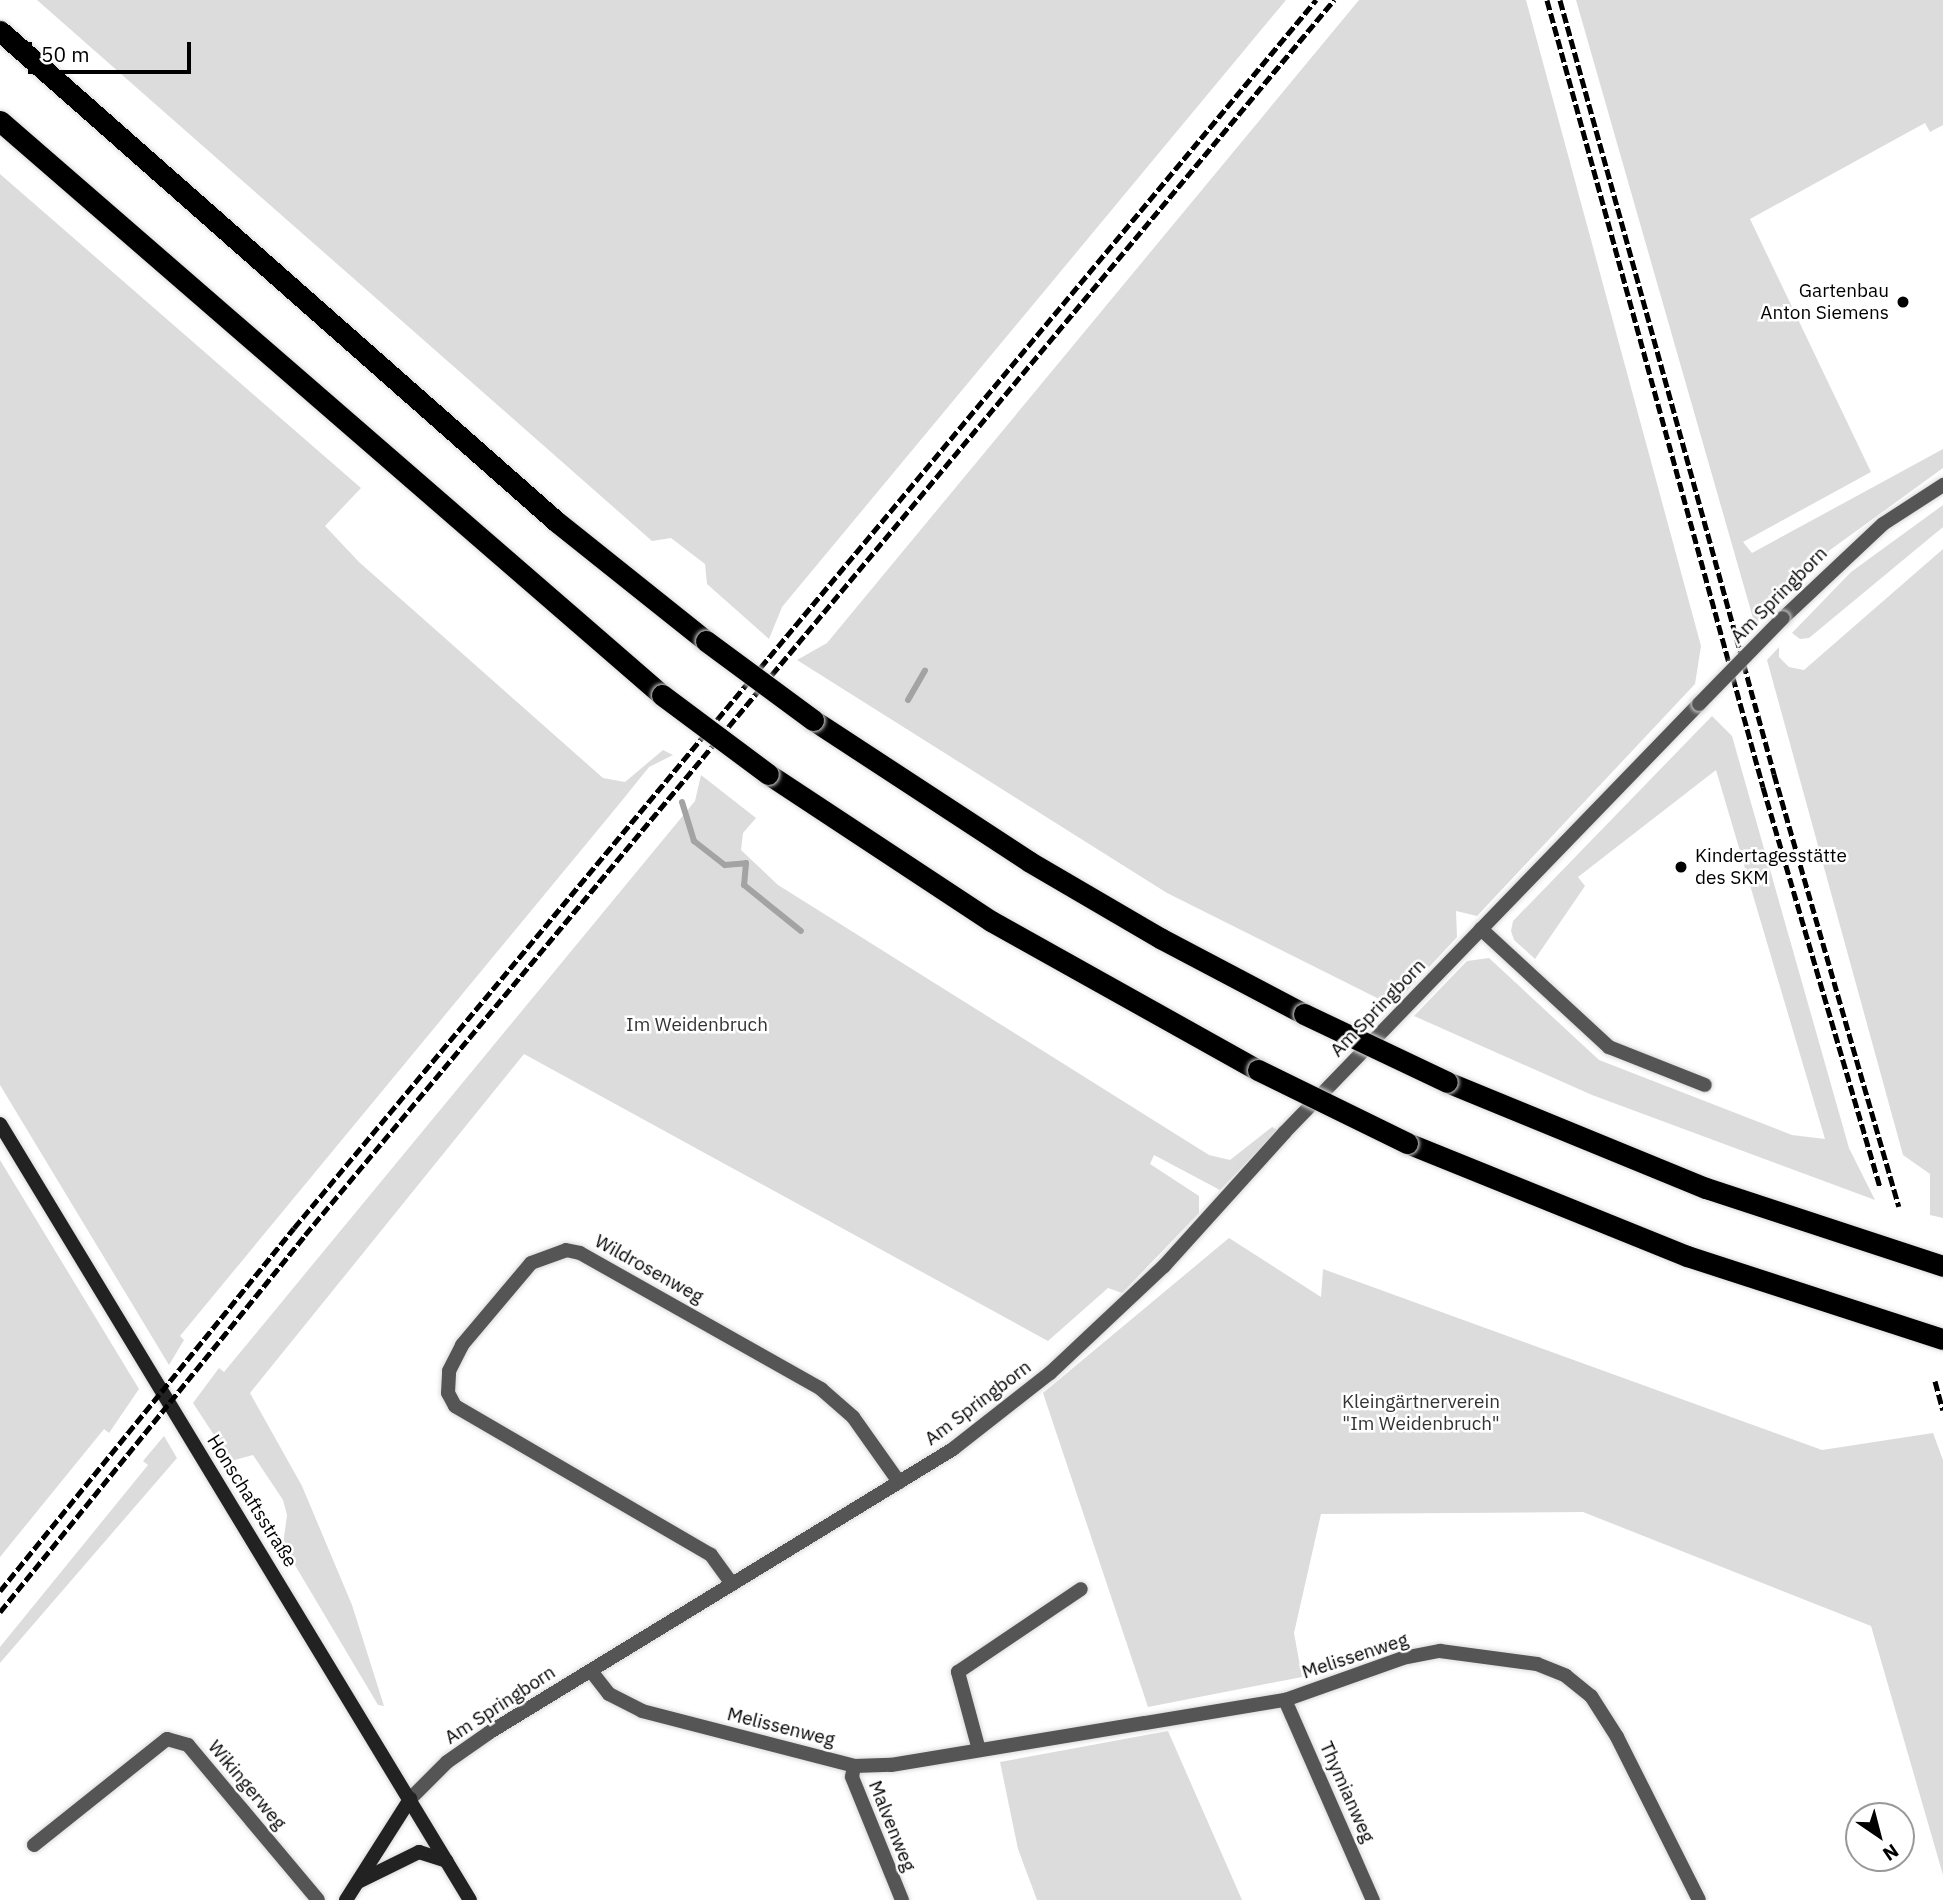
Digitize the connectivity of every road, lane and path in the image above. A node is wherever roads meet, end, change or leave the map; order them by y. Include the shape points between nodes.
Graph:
1 (0, 31) edge
2 (0, 121) edge
3 (1943, 485) edge
4 (1481, 929) junction
5 (1705, 1085) dead end
6 (0, 1124) edge
7 (1943, 1266) edge
8 (1943, 1339) edge
9 (899, 1482) junction
10 (732, 1584) junction
11 (1081, 1589) dead end
12 (591, 1671) junction
13 (1285, 1700) junction
14 (979, 1751) junction
15 (854, 1766) junction
16 (410, 1799) junction
17 (34, 1845) dead end
18 (447, 1861) junction
19 (357, 1882) junction
20 (318, 1900) edge
21 (346, 1900) edge
22 (470, 1900) edge
23 (902, 1900) edge
24 (1373, 1900) edge
25 (1699, 1900) edge

1 - 7 highway, bridge via 557,522 813,720 1030,862 1160,939 1447,1082 1706,1188
2 - 8 highway, bridge via 662,695 768,774 991,921 1258,1070 1407,1143 1687,1256
3 - 4 street, Am Springborn, bridge via 1874,531 1783,618
4 - 5 street via 1609,1047
4 - 9 street, Am Springborn via 1131,1297 1017,1400
6 - 16 street, Honschaftsstraße
9 - 10 street, Am Springborn
9 - 10 street, Wildrosenweg via 853,1416 821,1389 580,1253 566,1250 531,1263 462,1345 450,1371 448,1394 455,1406 710,1555
10 - 12 street, Am Springborn
11 - 14 street via 958,1672
12 - 15 street, Melissenweg via 609,1694 642,1711
12 - 16 street, Am Springborn via 447,1762
13 - 14 street, Melissenweg
13 - 24 street, Thymianweg
13 - 25 street, Melissenweg via 1403,1658 1440,1651 1537,1664 1566,1676 1591,1696 1617,1737
14 - 15 street, Melissenweg
15 - 23 street, Malvenweg via 852,1777
16 - 18 street, Honschaftsstraße
16 - 19 street
17 - 20 street, Wikingerweg via 167,1739 188,1745
18 - 19 street via 419,1852
18 - 22 street, Honschaftsstraße
19 - 21 street

